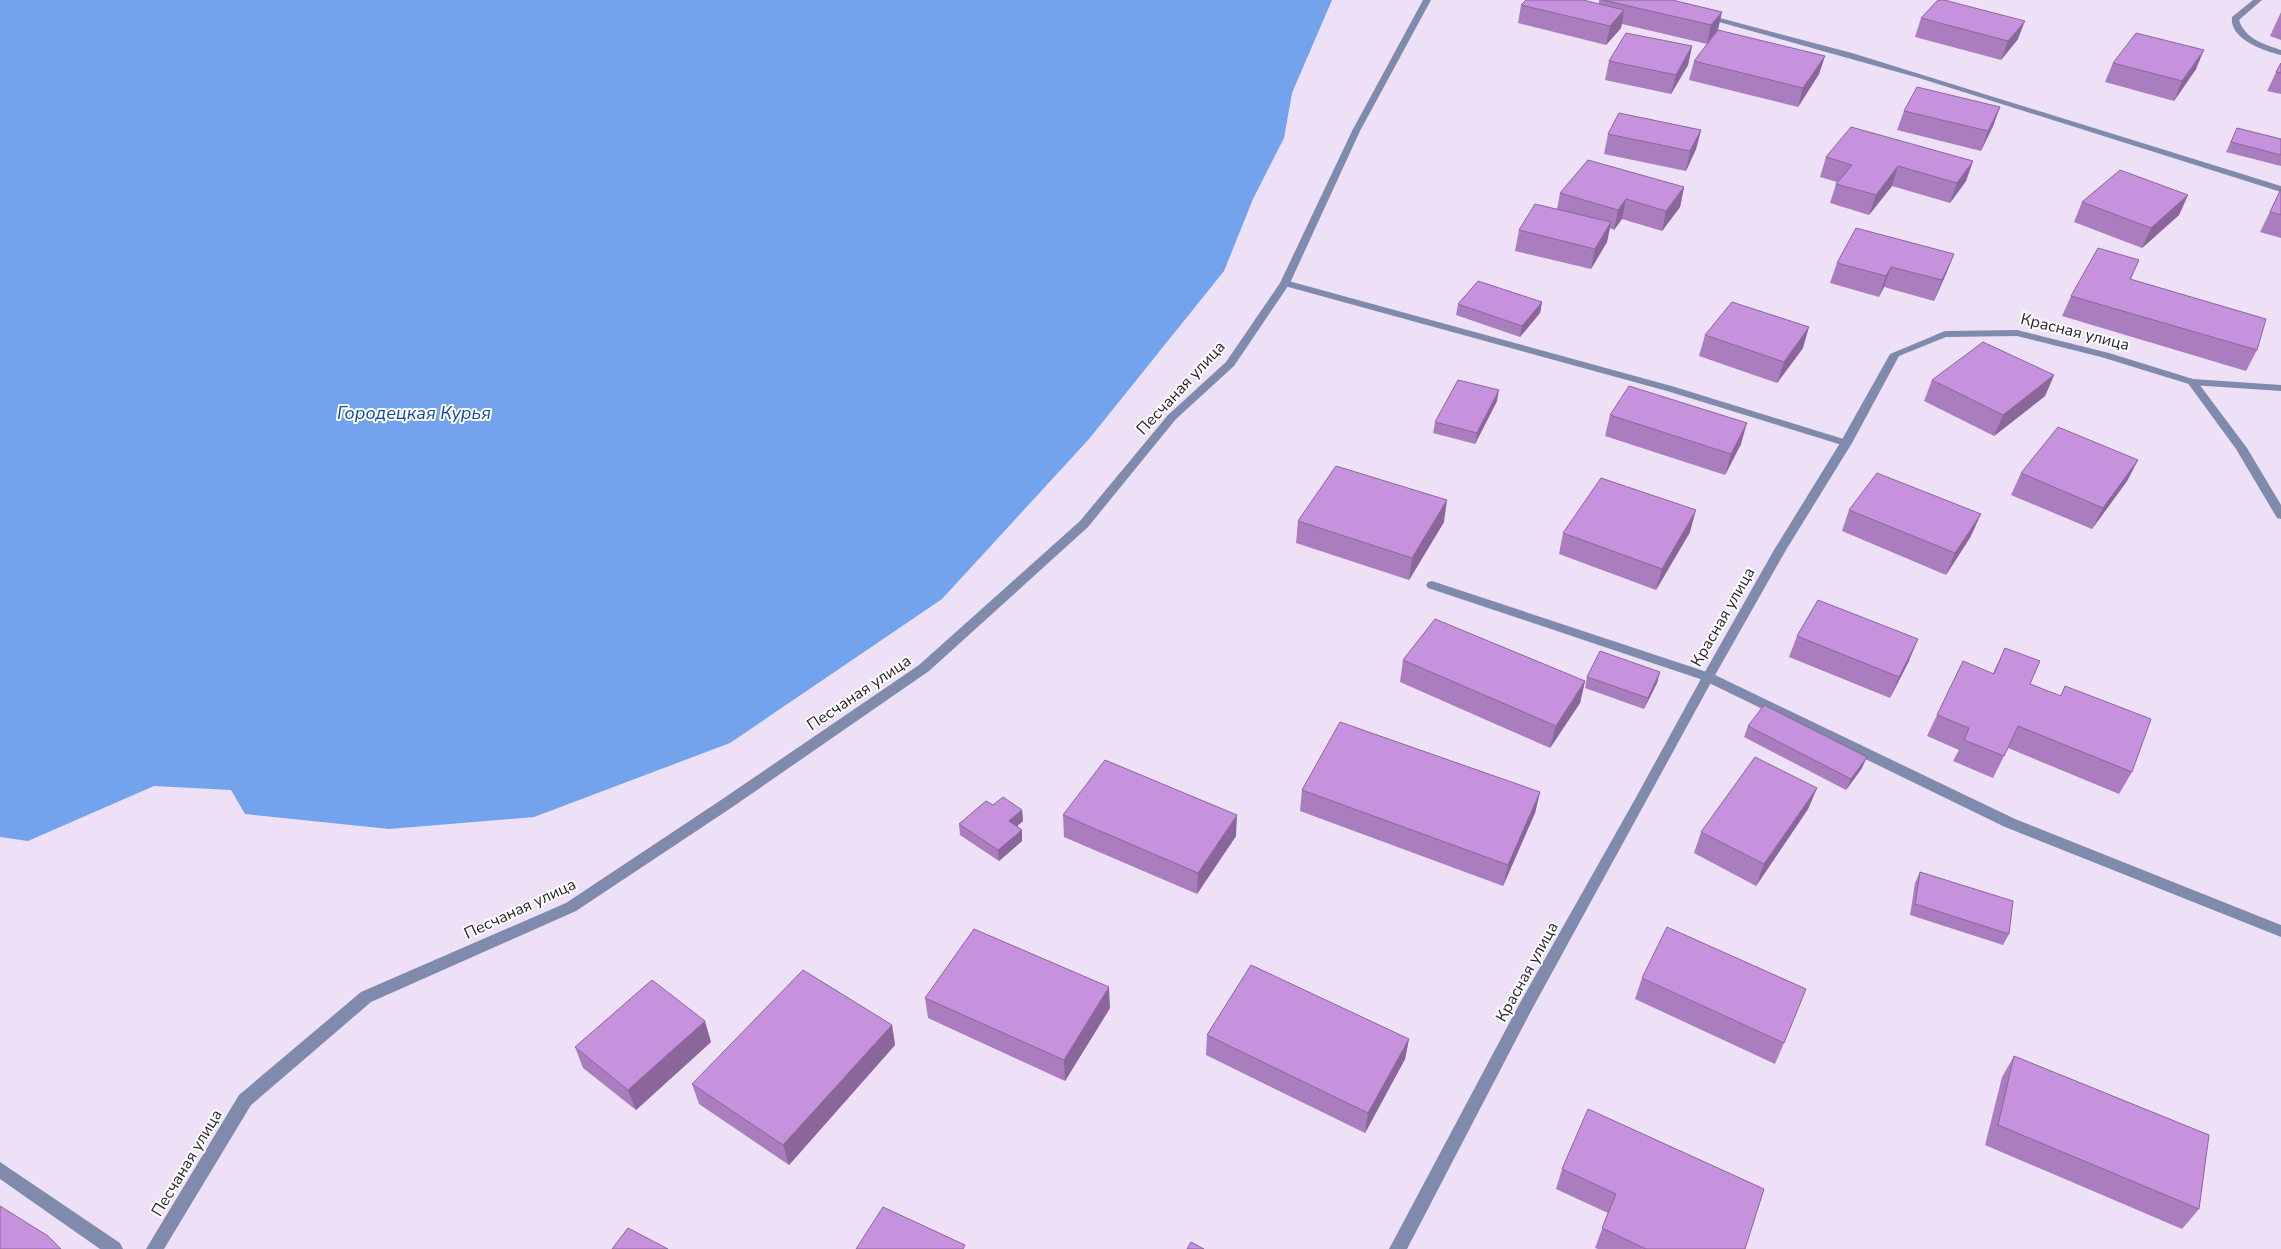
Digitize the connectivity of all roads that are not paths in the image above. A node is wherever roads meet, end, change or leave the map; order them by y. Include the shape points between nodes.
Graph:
1 (1427, 0) edge
2 (2258, 0) edge
3 (1694, 12) edge
4 (2281, 53) edge
5 (2281, 189) edge
6 (1286, 283) junction
7 (2192, 382) junction
8 (2281, 388) edge
9 (1846, 444) junction
10 (2281, 515) edge
11 (1432, 585) dead end
12 (1708, 677) junction
13 (2281, 931) edge
14 (0, 1170) edge
15 (114, 1249) edge
16 (154, 1249) edge
17 (1398, 1249) edge

1 - 6 street, Песчаная улица via 1356,130
2 - 4 street via 2234,19 2236,28 2246,38
3 - 5 street via 1809,41
6 - 9 street via 1671,389
6 - 16 street, Песчаная улица via 1230,364 1172,417 1084,524 924,668 571,907 366,997 245,1100
7 - 8 street, Красная улица
7 - 9 street, Красная улица via 2105,355 2017,333 1945,334 1895,354
7 - 10 street via 2241,448
9 - 12 street, Красная улица via 1780,550
11 - 12 street
12 - 13 street via 2010,824
12 - 17 street, Красная улица via 1526,1006
14 - 15 street

